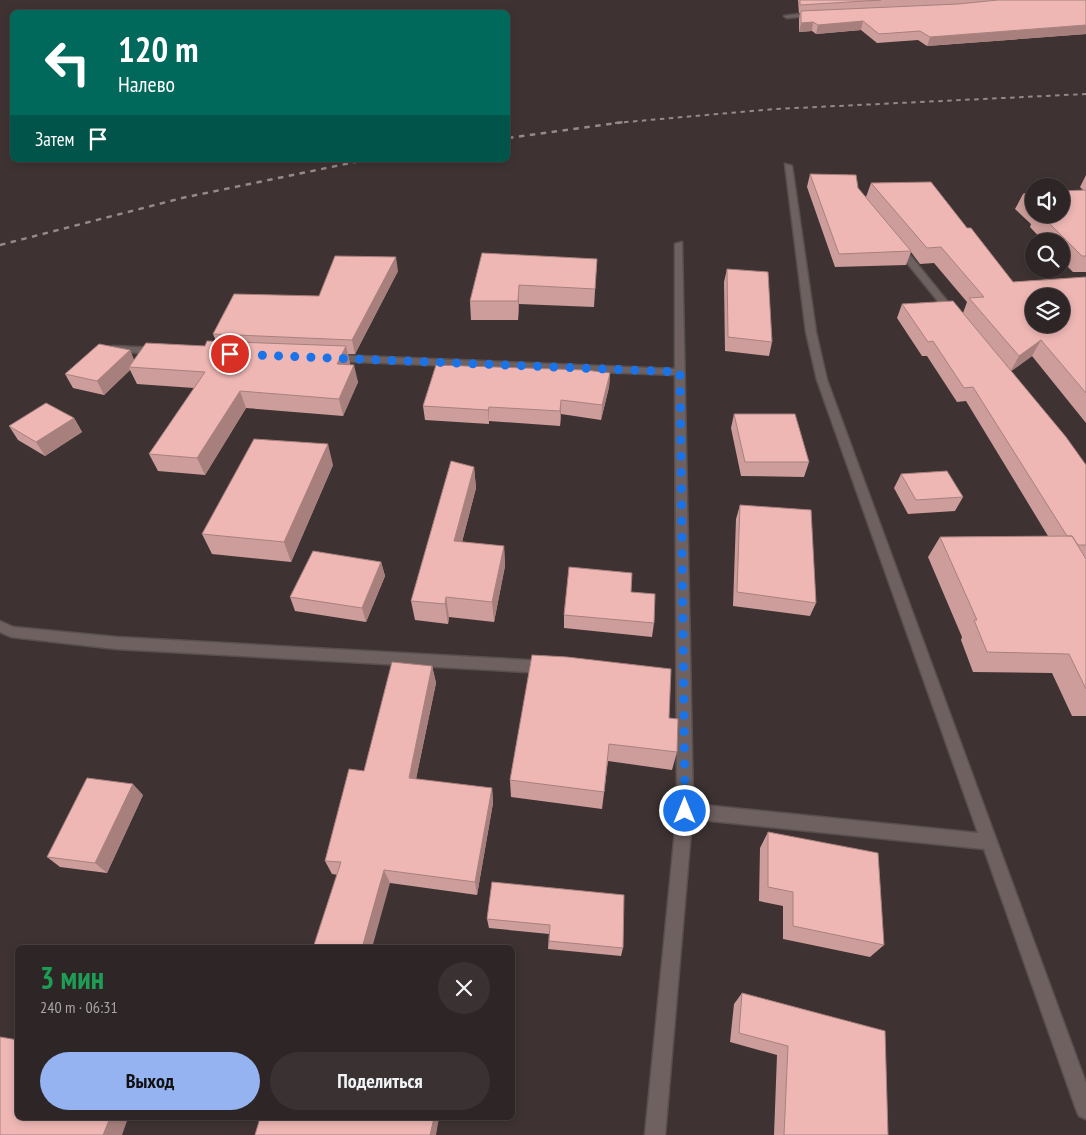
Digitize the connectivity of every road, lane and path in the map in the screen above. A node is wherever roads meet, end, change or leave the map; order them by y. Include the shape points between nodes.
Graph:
1 (827, 14) edge
2 (787, 16) dead end
3 (788, 166) dead end
4 (891, 237) edge
5 (679, 244) dead end
6 (960, 322) edge
7 (113, 349) edge
8 (172, 352) edge
9 (322, 358) edge
10 (680, 372) junction
11 (0, 626) edge
12 (554, 668) edge
13 (685, 811) junction
14 (989, 842) junction
15 (1086, 1109) edge
16 (655, 1135) edge

1 - 2 street
3 - 14 street via 811,332 822,380
4 - 6 street
5 - 10 street
7 - 8 street
9 - 10 street
10 - 13 street via 679,675
11 - 12 street via 11,632 116,642
13 - 14 street
13 - 16 street
14 - 15 street

